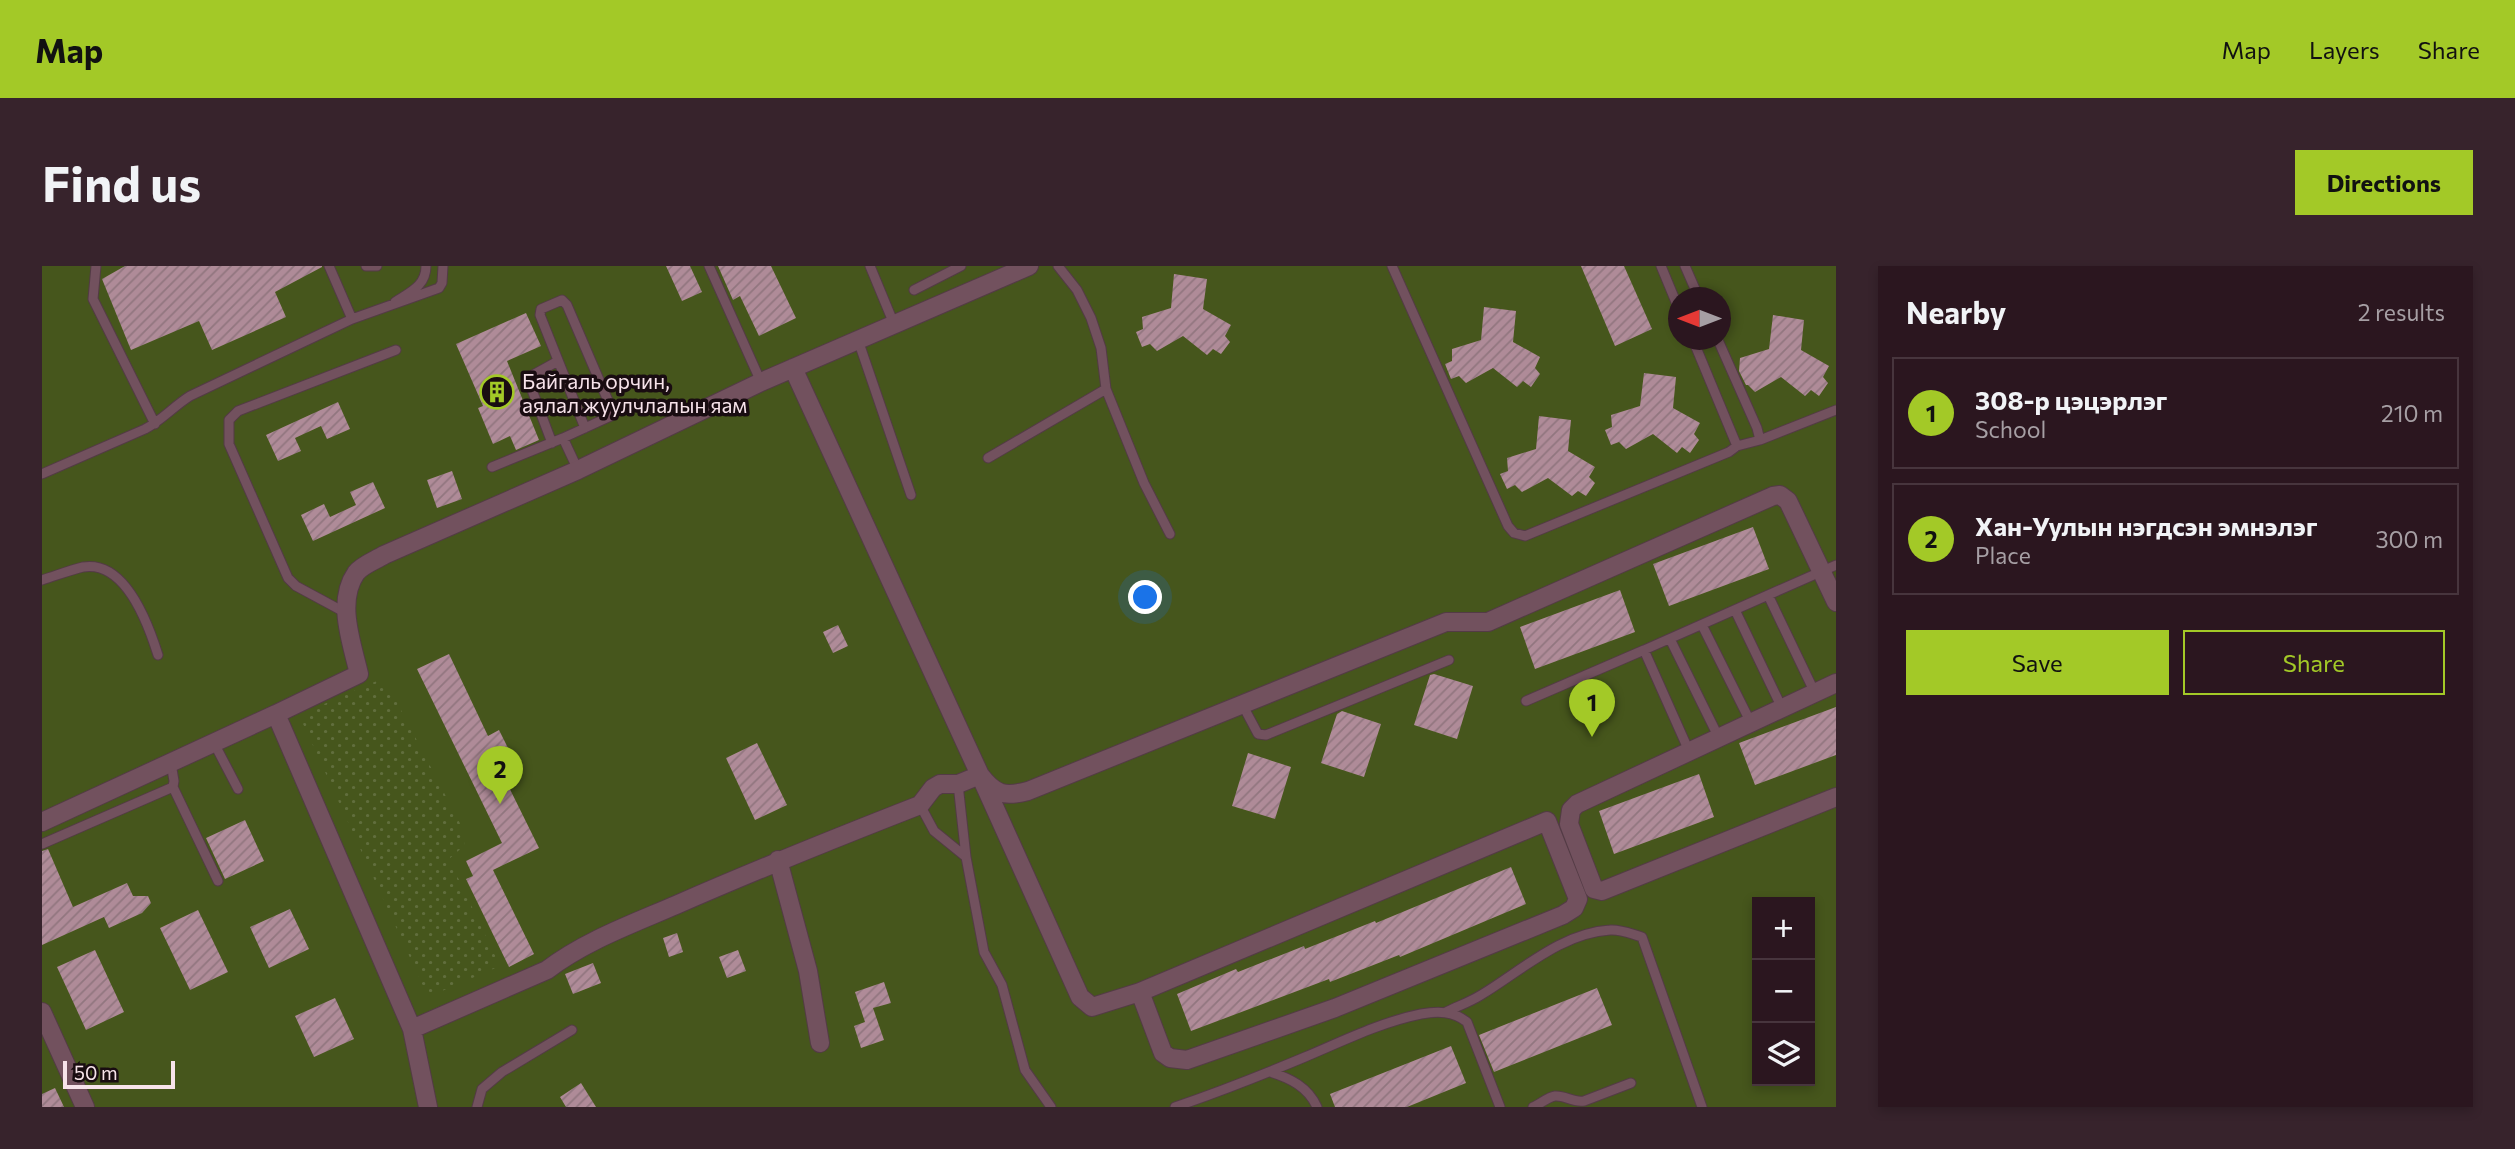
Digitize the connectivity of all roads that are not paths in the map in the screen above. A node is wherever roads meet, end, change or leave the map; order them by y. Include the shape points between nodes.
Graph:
1 (96, 266) edge
2 (329, 266) edge
3 (366, 266) edge
4 (376, 266) edge
5 (426, 266) edge
6 (443, 266) edge
7 (709, 266) edge
8 (870, 266) edge
9 (961, 266) edge
10 (1029, 266) edge
11 (1058, 266) edge
12 (1392, 266) edge
13 (1661, 266) edge
14 (1685, 266) edge
15 (1670, 287) edge
16 (1694, 287) edge
17 (914, 290) dead end
18 (390, 304) junction
19 (352, 319) junction
20 (894, 324) junction
21 (858, 340) junction
22 (396, 350) dead end
23 (1697, 350) edge
24 (1722, 350) edge
25 (558, 361) junction
26 (793, 368) junction
27 (761, 382) junction
28 (1106, 389) junction
29 (1836, 410) edge
30 (155, 424) junction
31 (585, 428) junction
32 (563, 438) junction
33 (1760, 440) junction
34 (552, 443) junction
35 (1737, 446) junction
36 (988, 458) dead end
37 (492, 467) dead end
38 (578, 470) junction
39 (42, 474) edge
40 (911, 495) dead end
41 (1170, 534) dead end
42 (1829, 568) edge
43 (42, 580) edge
44 (1768, 595) junction
45 (1836, 602) edge
46 (1735, 610) junction
47 (346, 613) junction
48 (1702, 625) junction
49 (1670, 639) junction
50 (1644, 650) junction
51 (158, 654) dead end
52 (1450, 660) dead end
53 (1836, 683) edge
54 (1815, 693) junction
55 (1526, 701) dead end
56 (1242, 704) junction
57 (1782, 708) junction
58 (276, 714) junction
59 (1751, 723) junction
60 (1718, 738) junction
61 (214, 743) junction
62 (1689, 751) junction
63 (171, 762) junction
64 (980, 775) junction
65 (958, 784) junction
66 (173, 786) junction
67 (238, 789) dead end
68 (1836, 797) edge
69 (920, 805) junction
70 (42, 822) edge
71 (42, 844) edge
72 (966, 858) junction
73 (778, 860) junction
74 (218, 881) dead end
75 (1140, 992) junction
76 (1446, 1012) junction
77 (42, 1013) edge
78 (412, 1029) junction
79 (572, 1030) dead end
80 (820, 1043) dead end
81 (1270, 1072) junction
82 (1631, 1083) dead end
83 (85, 1107) edge
84 (428, 1107) edge
85 (477, 1107) edge
86 (1051, 1107) edge
87 (1175, 1107) edge
88 (1317, 1107) edge
89 (1500, 1107) edge
90 (1534, 1107) edge
91 (1702, 1107) edge

1 - 30 lane via 93,299
2 - 19 lane
3 - 4 lane
5 - 18 lane via 420,285
6 - 18 lane via 439,288
7 - 27 lane
8 - 20 lane
9 - 17 lane
10 - 20 street
11 - 28 lane via 1091,318 1101,348
12 - 35 lane via 1514,533 1525,536
13 - 15 lane
14 - 16 lane
18 - 19 lane
19 - 30 lane via 190,396
20 - 21 street
21 - 26 street
21 - 40 lane
22 - 47 lane via 238,411 229,420 229,444 288,578
23 - 35 lane
24 - 33 lane
25 - 31 lane
25 - 31 lane via 540,316 541,309 562,300 612,410 611,416
25 - 34 lane via 531,376 529,382
26 - 27 street
26 - 64 street
27 - 38 street
28 - 36 lane
28 - 41 lane
29 - 33 lane
30 - 39 lane
31 - 32 lane
32 - 34 lane
32 - 38 lane
33 - 35 lane
34 - 37 lane
38 - 47 street via 357,571
42 - 44 lane
42 - 45 street
42 - 56 street via 1788,501 1773,496 1488,622 1447,622
43 - 51 lane via 85,567 105,569 129,589
44 - 46 lane
44 - 54 lane
46 - 48 lane
46 - 57 lane
47 - 58 street via 359,674
48 - 49 lane
48 - 59 lane
49 - 50 lane
49 - 60 lane
50 - 55 lane
50 - 62 lane
52 - 56 lane via 1266,735 1258,734
53 - 54 street
54 - 57 street
56 - 64 street via 1015,794 990,789
57 - 59 street
58 - 61 street
58 - 78 street
59 - 60 street
60 - 62 street
61 - 63 street
61 - 67 lane
62 - 68 street via 1571,810 1569,824 1594,889 1602,891
63 - 66 lane
63 - 70 street
64 - 65 street
64 - 75 street via 1080,997 1092,1007
65 - 69 street via 940,784
65 - 72 lane
66 - 71 lane
66 - 74 lane
69 - 72 lane via 934,831
69 - 73 street
72 - 86 lane via 984,952 1002,985 1026,1070
73 - 78 street via 600,938 547,970
73 - 80 street via 808,971
75 - 75 street via 1547,821 1578,899 1563,915 1335,1008 1187,1060 1163,1053
76 - 81 lane via 1421,1014 1370,1030
76 - 89 lane via 1466,1022
76 - 91 lane via 1572,940 1612,930 1642,937
77 - 83 street
78 - 84 street
79 - 85 lane via 502,1072 482,1089
81 - 87 lane
81 - 88 lane via 1301,1086
82 - 90 lane via 1576,1102 1553,1096

